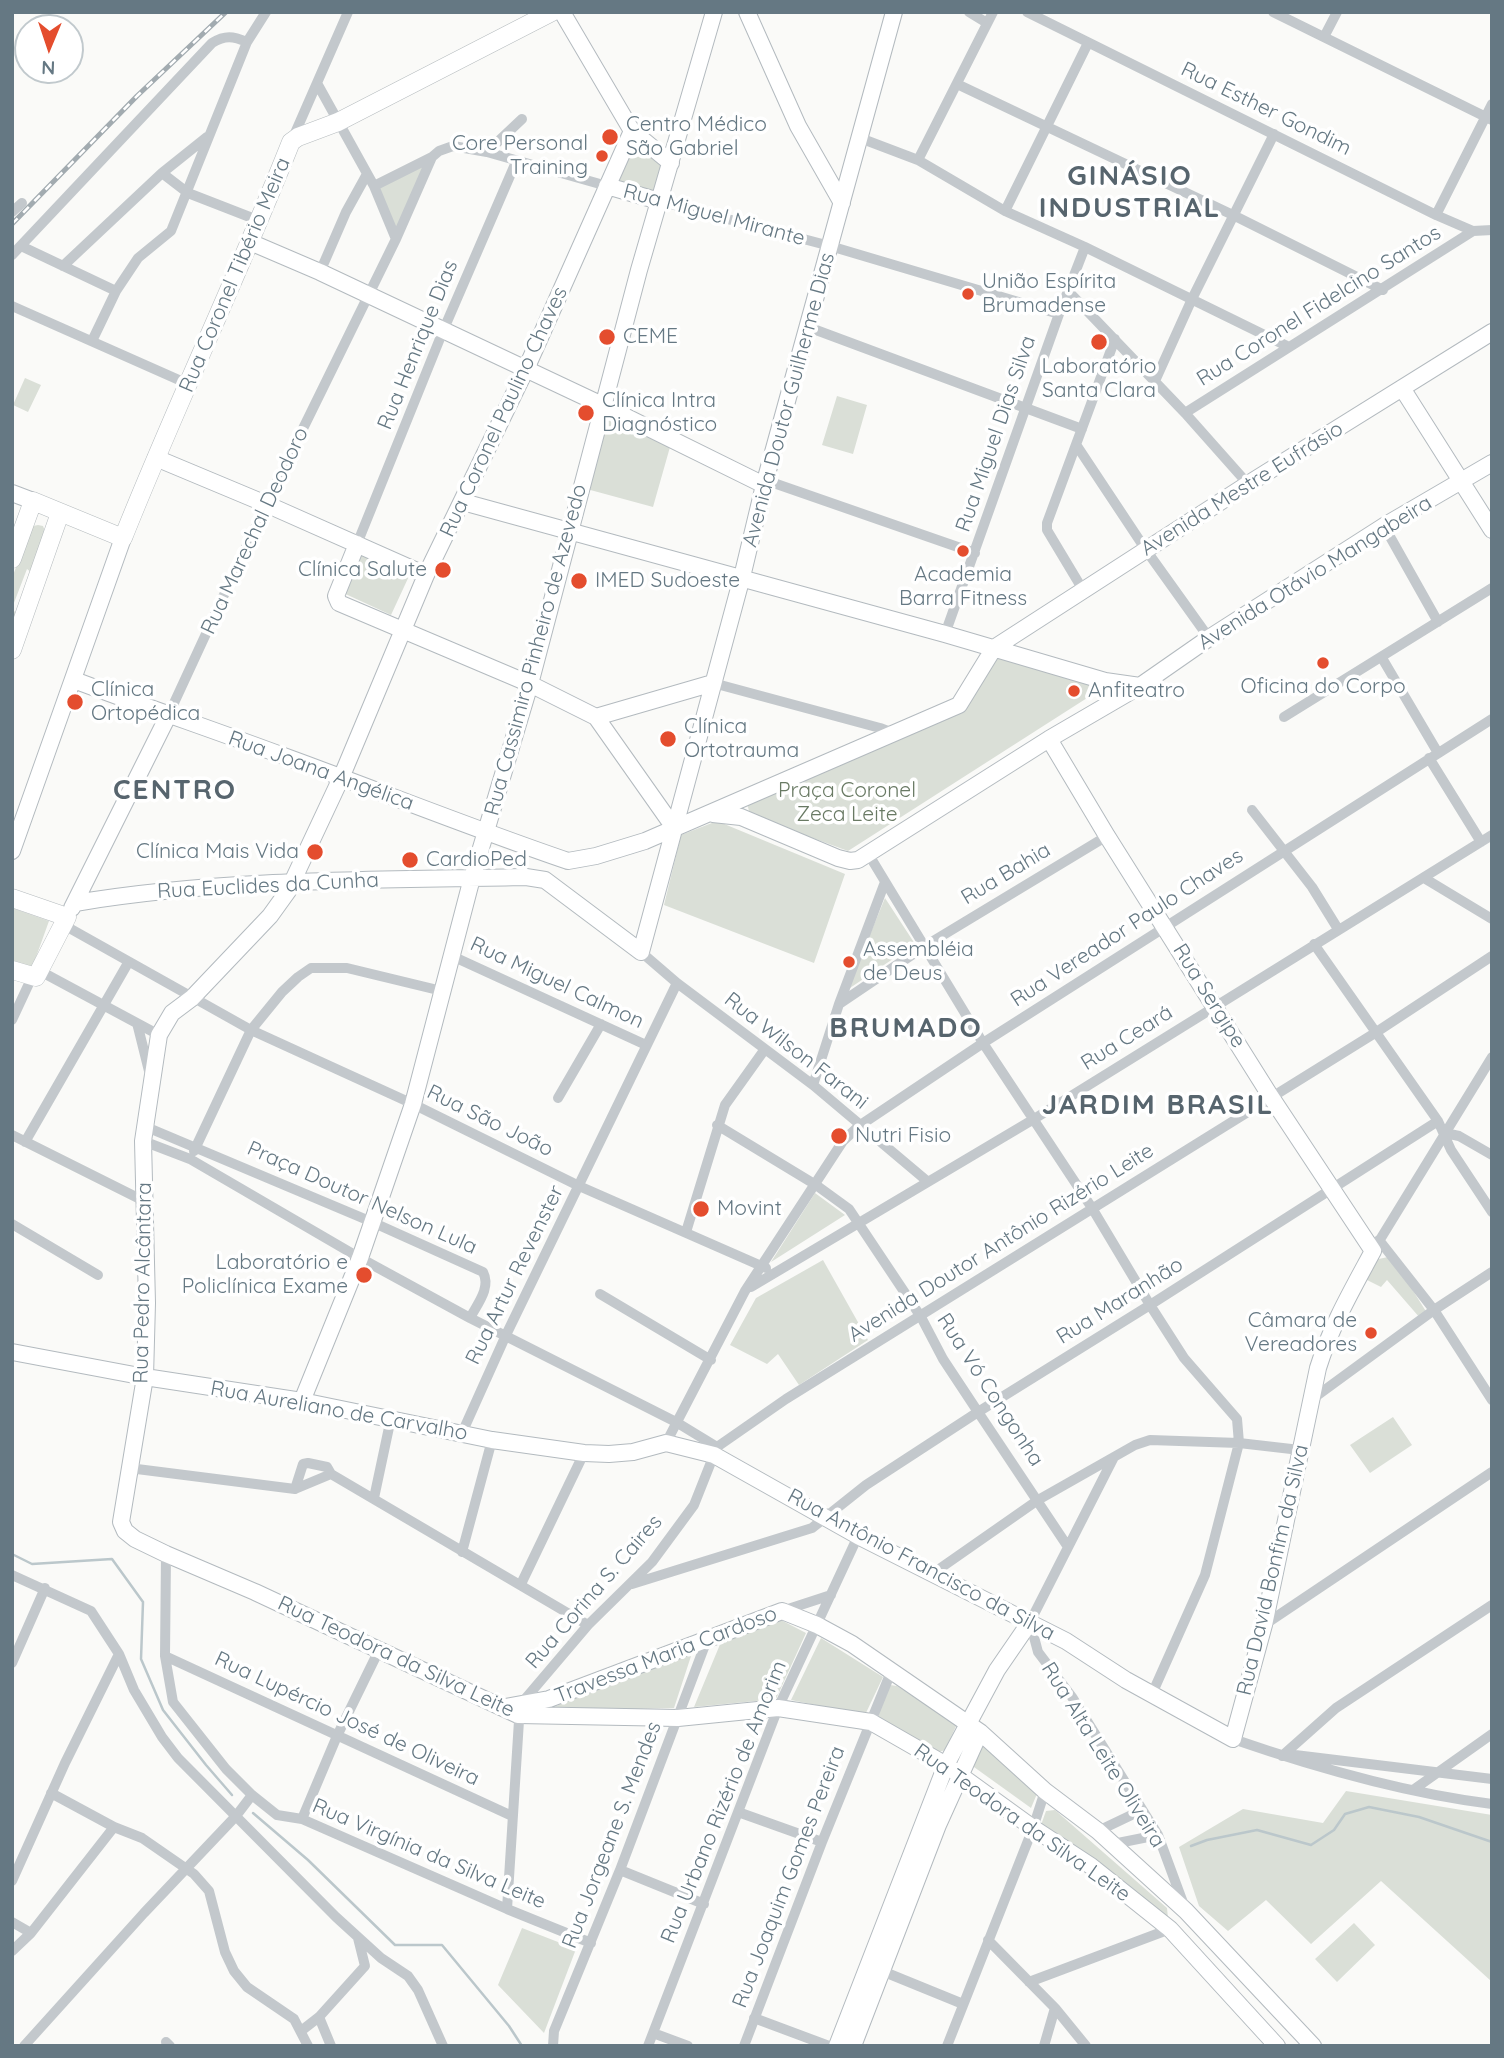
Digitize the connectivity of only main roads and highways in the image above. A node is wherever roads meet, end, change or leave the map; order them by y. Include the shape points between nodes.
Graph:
1 (552, 12) edge
2 (60, 513) junction
3 (12, 559) edge
4 (12, 650) edge
5 (12, 898) edge
6 (12, 970) edge

1 - 2 main road, Rua Coronel Tibério Meira via 291,142 123,538
2 - 3 main road via 33,501
2 - 4 main road
5 - 6 main road via 68,914 36,974

